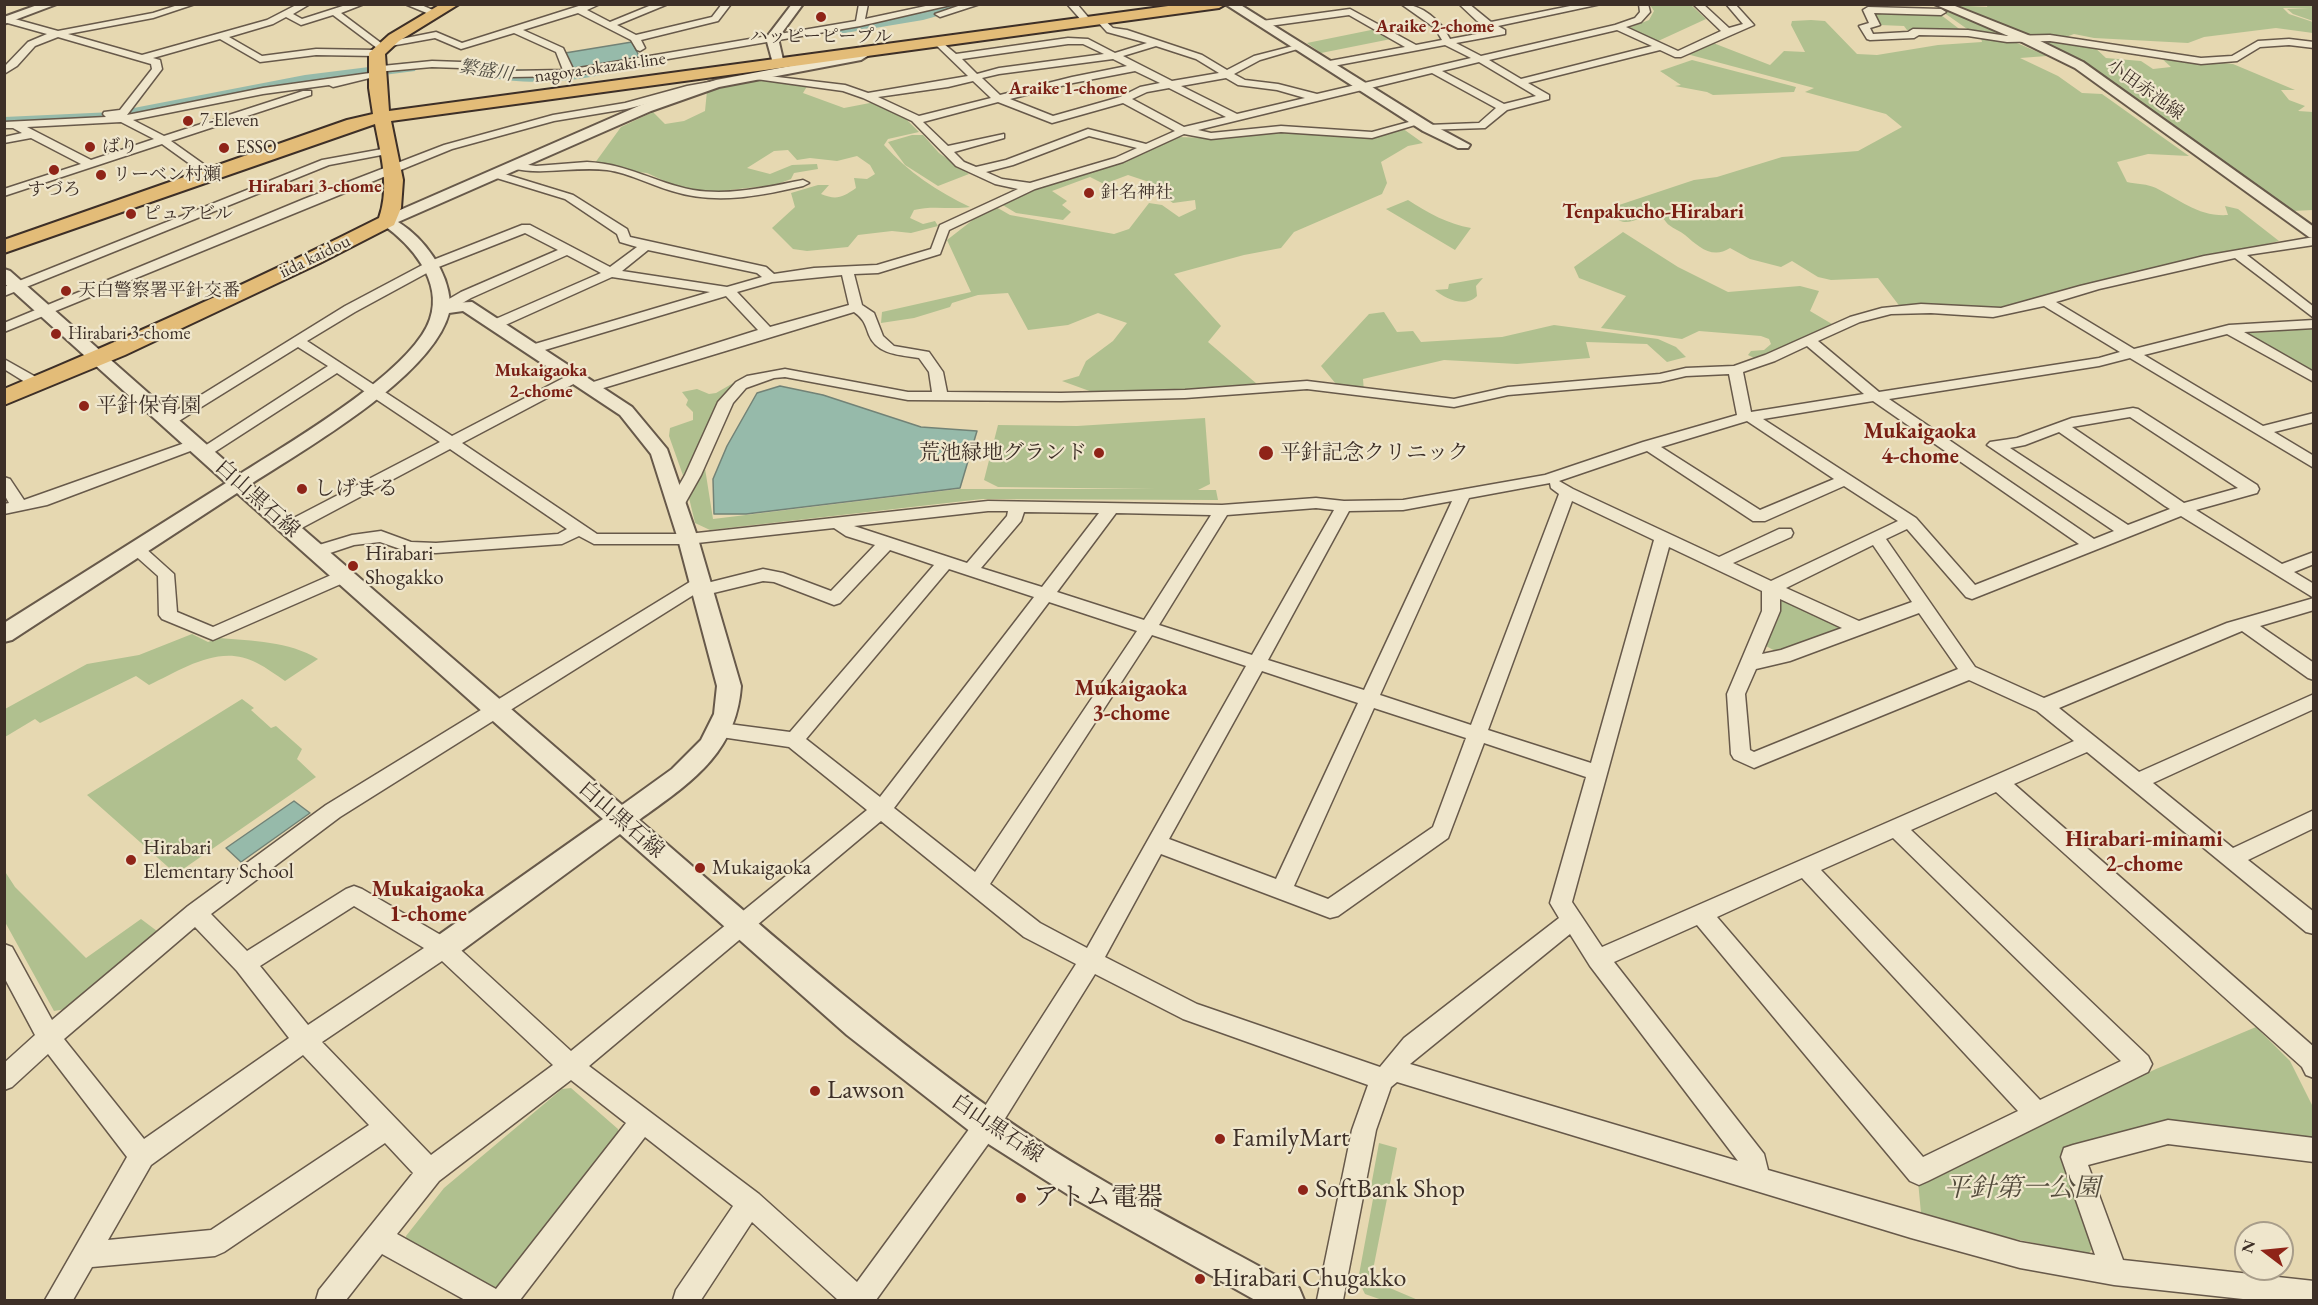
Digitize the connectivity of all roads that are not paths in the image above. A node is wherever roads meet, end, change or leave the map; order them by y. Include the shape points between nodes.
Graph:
1 (52, 4) edge
2 (190, 4) edge
3 (306, 4) edge
4 (360, 4) edge
5 (409, 4) edge
6 (452, 4) edge
7 (596, 4) edge
8 (664, 4) edge
9 (727, 4) edge
10 (798, 4) edge
11 (864, 4) edge
12 (951, 4) edge
13 (976, 4) edge
14 (1071, 4) edge
15 (1193, 4) edge
16 (1218, 4) edge
17 (1230, 4) edge
18 (1405, 4) edge
19 (1463, 4) edge
20 (1550, 4) edge
21 (1597, 4) edge
22 (1643, 4) edge
23 (1697, 4) edge
24 (1730, 4) edge
25 (937, 6) edge
26 (1865, 7) edge
27 (1940, 8) edge
28 (580, 10) junction
29 (1561, 11) junction
30 (334, 12) junction
31 (287, 14) junction
32 (437, 14) junction
33 (6, 20) edge
34 (1094, 20) junction
35 (860, 23) junction
36 (1262, 24) junction
37 (610, 25) junction
38 (1489, 25) junction
39 (1618, 27) junction
40 (516, 30) junction
41 (1727, 32) junction
42 (58, 34) junction
43 (711, 34) junction
44 (221, 36) junction
45 (635, 38) junction
46 (2024, 38) junction
47 (1515, 40) junction
48 (938, 42) junction
49 (1156, 43) junction
50 (1448, 43) junction
51 (2313, 45) edge
52 (1298, 46) junction
53 (1661, 47) junction
54 (381, 48) junction
55 (775, 48) junction
56 (1414, 48) junction
57 (868, 52) junction
58 (1114, 56) junction
59 (146, 57) junction
60 (954, 57) junction
61 (1480, 58) junction
62 (646, 59) junction
63 (1328, 64) junction
64 (1138, 68) junction
65 (4, 70) edge
66 (1433, 70) junction
67 (377, 72) junction
68 (569, 73) junction
69 (1225, 75) junction
70 (756, 76) junction
71 (974, 77) junction
72 (342, 80) junction
73 (1519, 82) junction
74 (716, 84) junction
75 (1170, 84) junction
76 (1362, 86) junction
77 (867, 96) junction
78 (997, 98) junction
79 (1316, 98) junction
80 (1124, 99) junction
81 (1503, 108) junction
82 (382, 115) junction
83 (123, 116) junction
84 (1236, 118) junction
85 (918, 120) junction
86 (8, 123) edge
87 (1424, 125) junction
88 (1183, 131) junction
89 (33, 134) junction
90 (1000, 136) dead end
91 (4, 140) edge
92 (163, 140) junction
93 (1463, 146) dead end
94 (1146, 147) junction
95 (947, 150) junction
96 (390, 161) junction
97 (90, 164) junction
98 (515, 165) junction
99 (205, 170) junction
100 (974, 171) junction
101 (494, 174) junction
102 (803, 183) dead end
103 (273, 184) junction
104 (1031, 187) junction
105 (7, 190) edge
106 (308, 202) junction
107 (387, 221) junction
108 (2313, 234) edge
109 (4, 241) edge
110 (2313, 241) edge
111 (646, 246) junction
112 (4, 248) edge
113 (568, 250) junction
114 (100, 254) junction
115 (2238, 254) junction
116 (432, 265) junction
117 (847, 270) junction
118 (136, 272) junction
119 (611, 273) junction
120 (4, 274) edge
121 (771, 278) junction
122 (12, 290) edge
123 (729, 291) junction
124 (2045, 302) junction
125 (856, 307) junction
126 (442, 309) junction
127 (44, 311) junction
128 (2313, 314) edge
129 (496, 324) junction
130 (2313, 324) edge
131 (4, 328) edge
132 (2229, 329) junction
133 (767, 332) junction
134 (1808, 340) junction
135 (299, 342) junction
136 (533, 349) junction
137 (2134, 354) junction
138 (99, 358) junction
139 (4, 363) edge
140 (338, 366) junction
141 (1735, 370) junction
142 (2313, 378) edge
143 (584, 382) junction
144 (38, 384) junction
145 (376, 391) junction
146 (940, 396) junction
147 (1876, 397) junction
148 (4, 398) edge
149 (1748, 417) junction
150 (2313, 417) edge
151 (169, 421) junction
152 (2061, 427) junction
153 (2261, 431) junction
154 (451, 444) junction
155 (1648, 445) junction
156 (200, 448) junction
157 (2313, 463) edge
158 (1548, 478) junction
159 (1846, 479) junction
160 (4, 482) edge
161 (239, 483) junction
162 (1566, 493) junction
163 (1463, 494) junction
164 (677, 503) junction
165 (11, 506) edge
166 (1344, 506) junction
167 (1017, 507) junction
168 (1111, 509) junction
169 (2182, 509) junction
170 (1222, 510) junction
171 (836, 522) junction
172 (1910, 522) junction
173 (290, 527) junction
174 (579, 529) junction
175 (2127, 532) junction
176 (1785, 533) dead end
177 (1876, 537) junction
178 (688, 539) junction
179 (1663, 539) junction
180 (886, 543) junction
181 (2094, 546) junction
182 (138, 550) junction
183 (315, 552) junction
184 (2313, 557) edge
185 (946, 562) junction
186 (1717, 564) junction
187 (970, 570) junction
188 (2281, 571) junction
189 (344, 576) junction
190 (700, 587) junction
191 (1771, 588) junction
192 (2313, 592) edge
193 (1045, 594) junction
194 (2313, 604) edge
195 (1922, 605) junction
196 (2244, 623) junction
197 (1148, 628) junction
198 (1858, 628) junction
199 (4, 634) edge
200 (1751, 663) junction
201 (1257, 664) junction
202 (1970, 672) junction
203 (2313, 673) edge
204 (1371, 700) junction
205 (2313, 701) edge
206 (2044, 706) junction
207 (496, 711) junction
208 (721, 730) junction
209 (1476, 734) junction
210 (794, 740) junction
211 (2088, 743) junction
212 (1598, 773) junction
213 (1998, 782) junction
214 (2136, 782) junction
215 (882, 809) junction
216 (2313, 818) edge
217 (620, 819) junction
218 (1897, 829) junction
219 (1158, 844) junction
220 (2232, 858) junction
221 (1806, 868) junction
222 (978, 885) junction
223 (1281, 891) junction
224 (196, 913) junction
225 (1701, 914) junction
226 (1573, 919) junction
227 (2313, 925) edge
228 (742, 926) junction
229 (443, 948) junction
230 (4, 954) edge
231 (1598, 959) junction
232 (1090, 961) junction
233 (246, 964) junction
234 (49, 1038) junction
235 (304, 1040) junction
236 (571, 1066) junction
237 (2313, 1067) edge
238 (1388, 1074) junction
239 (4, 1079) edge
240 (2038, 1115) junction
241 (643, 1120) junction
242 (987, 1125) junction
243 (387, 1127) junction
244 (2313, 1150) edge
245 (142, 1156) junction
246 (430, 1172) junction
247 (1756, 1179) junction
248 (750, 1203) junction
249 (379, 1238) junction
250 (84, 1255) junction
251 (2114, 1272) junction
252 (2313, 1294) edge
253 (58, 1300) edge
254 (328, 1300) edge
255 (490, 1300) edge
256 (504, 1300) edge
257 (686, 1300) edge
258 (858, 1300) edge
259 (1287, 1300) edge
260 (1330, 1300) edge

1 - 33 street
2 - 42 street via 156,16 73,28
3 - 31 street
4 - 30 street
5 - 32 street
6 - 32 main road
7 - 28 street
8 - 37 street
9 - 43 street
10 - 55 street
11 - 35 street
12 - 25 street
13 - 55 street
14 - 34 street
15 - 34 main road, nagoya-okazaki line
16 - 34 main road, nagoya-okazaki line
17 - 36 street
18 - 50 street via 1439,26
19 - 38 street
20 - 29 street
21 - 29 street
22 - 39 street via 1645,12 1641,18
23 - 41 street
24 - 41 street via 1749,26
25 - 35 street
26 - 27 street
26 - 46 street via 1875,25 1864,26 1870,38 1914,35 1913,32
27 - 46 street, 小田赤池線
28 - 37 street
28 - 40 street
29 - 38 street
30 - 31 street via 301,22
30 - 54 street
31 - 44 street
32 - 54 main road
33 - 42 street
34 - 48 main road, nagoya-okazaki line
34 - 49 street via 1110,30
34 - 55 main road, nagoya-okazaki line
35 - 55 street
36 - 52 street
36 - 56 street via 1350,12
37 - 45 street
38 - 47 street
39 - 47 street
39 - 53 street
40 - 54 street via 461,46 436,35
40 - 68 street via 560,50
41 - 53 street via 1678,55
42 - 59 street
42 - 65 street via 27,46 16,65
43 - 45 street
43 - 55 street
43 - 62 street
44 - 54 street via 261,59
44 - 59 street
45 - 62 street
46 - 51 street via 2050,38 2176,59 2218,61 2234,59 2258,44
46 - 108 street, 小田赤池線 via 2079,65
47 - 50 street
47 - 61 street
48 - 57 main road, nagoya-okazaki line
48 - 60 street
49 - 58 street
49 - 69 street via 1198,57
50 - 56 street
50 - 61 street
52 - 63 street
52 - 69 street via 1257,58
53 - 73 street
54 - 67 main road
55 - 57 main road, nagoya-okazaki line
55 - 82 main road, nagoya-okazaki line
56 - 63 street
57 - 70 street
58 - 60 street via 1084,41 1068,41
58 - 64 street
58 - 71 street
59 - 83 street via 156,62 157,69
60 - 71 street
61 - 66 street
61 - 73 street
62 - 68 street
63 - 76 street
64 - 75 street
64 - 78 street
66 - 76 street
66 - 81 street
67 - 68 street via 461,64 511,74
67 - 72 street
67 - 82 main road
69 - 75 street
69 - 79 street via 1242,83 1278,87
70 - 74 street
70 - 77 street via 846,88
71 - 77 street
71 - 78 street
72 - 83 street
72 - 92 street
73 - 81 street via 1545,97
74 - 96 street via 626,106 553,118
74 - 98 street via 623,116
75 - 80 street via 1144,89
75 - 84 street
76 - 79 street
76 - 87 street
77 - 85 street
78 - 80 street via 1052,120
78 - 85 street
79 - 84 street
80 - 88 street
81 - 87 street via 1481,126
82 - 96 main road
82 - 99 main road, nagoya-okazaki line
82 - 112 main road, nagoya-okazaki line
83 - 86 street
83 - 92 street
84 - 88 street
85 - 95 street
86 - 89 street
87 - 88 street via 1372,135 1281,129 1211,136
87 - 93 street
88 - 94 street
89 - 91 street
89 - 97 street
90 - 95 street
92 - 97 street
92 - 99 street
94 - 100 street via 1088,132 1009,163
94 - 104 street via 1119,160
95 - 100 street via 960,164
96 - 103 street via 326,162
96 - 106 street
96 - 107 main road via 393,199
97 - 105 street
98 - 101 street
98 - 102 street via 544,170 587,165 609,167 645,176 677,190 714,196 738,196
99 - 109 main road, nagoya-okazaki line
100 - 104 street via 999,182
101 - 107 street
101 - 111 street via 569,197 623,232 624,239
103 - 106 street
103 - 114 street
104 - 117 street via 944,228 936,251 878,269
106 - 118 street
107 - 116 street
107 - 138 main road, iida kaidou
110 - 115 street
111 - 119 street
111 - 121 street via 760,270
113 - 116 street via 526,228
113 - 119 street
113 - 126 street
114 - 118 street
114 - 122 street
115 - 124 street via 2093,286
115 - 128 street
116 - 126 street via 441,290
116 - 135 street via 320,326
117 - 121 street
117 - 125 street
118 - 127 street
119 - 123 street
119 - 129 street
120 - 122 street, 白山黒石線
121 - 123 street
122 - 127 street, 白山黒石線
123 - 133 street
123 - 136 street
124 - 134 street via 1984,315 1949,309 1875,313 1844,322
124 - 137 street
125 - 133 street
125 - 146 street via 869,316 877,338 890,349 924,355 936,372
126 - 129 street via 466,306
126 - 145 street via 421,349
127 - 131 street
127 - 138 street, 白山黒石線
129 - 136 street
130 - 132 street
132 - 137 street
132 - 142 street
133 - 143 street
134 - 141 street via 1774,359
134 - 147 street
135 - 140 street
135 - 151 street
136 - 143 street
137 - 147 street
137 - 153 street
138 - 144 main road, iida kaidou
138 - 151 street, 白山黒石線
139 - 144 street
140 - 145 street
140 - 156 street
141 - 146 street via 1508,391 1454,403 1306,385 1185,394
141 - 149 street
143 - 154 street
143 - 164 street via 626,411 660,453
144 - 148 main road, iida kaidou
145 - 154 street
145 - 161 street
146 - 164 street via 908,396 785,373 753,379 730,397
147 - 149 street
147 - 181 street
149 - 155 street
149 - 159 street
150 - 153 street
151 - 156 street, 白山黒石線
152 - 169 street
152 - 169 street via 2133,412 2251,489
152 - 175 street via 2020,442 1995,445
153 - 157 street
154 - 173 street
154 - 174 street
155 - 158 street
155 - 159 street via 1760,518
156 - 161 street, 白山黒石線
156 - 165 street via 40,501
158 - 162 street
158 - 163 street
159 - 172 street
160 - 165 street via 16,498
161 - 173 street, 白山黒石線
161 - 182 street
162 - 179 street
162 - 209 street
163 - 166 street via 1403,505
163 - 204 street
164 - 178 street
166 - 170 street via 1316,503
166 - 201 street
167 - 168 street
167 - 171 street
167 - 187 street via 1015,517
168 - 170 street
168 - 193 street
169 - 175 street
169 - 188 street
170 - 197 street
171 - 178 street
171 - 180 street via 852,532
172 - 177 street
172 - 181 street via 1972,593
173 - 183 street, 白山黒石線
174 - 178 street via 594,539
174 - 183 street via 562,539 436,548 409,547 381,536
175 - 181 street
176 - 186 street
177 - 191 street
177 - 195 street
178 - 190 street
179 - 186 street
179 - 212 street
180 - 185 street
180 - 190 street via 834,599 763,575
182 - 189 street via 166,574 168,615 213,634
182 - 199 street
183 - 189 street, 白山黒石線
184 - 188 street
185 - 187 street
185 - 210 street
186 - 191 street
187 - 193 street
188 - 192 street
189 - 207 street, 白山黒石線
190 - 207 street
190 - 208 street via 729,686 729,706
191 - 198 street
191 - 200 street via 1771,611
193 - 197 street
193 - 215 street
194 - 196 street
195 - 198 street
195 - 202 street
196 - 203 street
196 - 206 street
197 - 201 street
197 - 222 street
198 - 200 street via 1784,656
200 - 202 street via 1736,694 1740,754 1754,760
201 - 204 street
201 - 219 street
202 - 206 street
204 - 209 street
204 - 223 street
205 - 214 street
206 - 211 street
207 - 217 street, 白山黒石線
207 - 224 street via 333,811
208 - 210 street
208 - 217 street via 681,776
209 - 212 street
209 - 223 street via 1441,832 1330,909
210 - 215 street
211 - 213 street
211 - 214 street
212 - 226 street via 1561,903
213 - 218 street
213 - 237 street via 2303,1053
214 - 220 street
215 - 222 street
215 - 228 street
216 - 220 street
217 - 228 street, 白山黒石線
217 - 229 street
218 - 221 street
218 - 240 street via 2140,1064
219 - 223 street
219 - 232 street
220 - 227 street
221 - 225 street
221 - 240 street
222 - 232 street via 1032,930
224 - 233 street
224 - 234 street
225 - 231 street
225 - 240 street via 1919,1172
226 - 231 street
226 - 238 street via 1412,1046
228 - 236 street
228 - 242 street, 白山黒石線 via 857,1026
229 - 233 street via 354,895
229 - 235 street
229 - 236 street
230 - 234 street
231 - 247 street via 1755,1163
232 - 238 street via 1191,1012
232 - 242 street
233 - 235 street
234 - 239 street
234 - 245 street
235 - 243 street
235 - 245 street
236 - 241 street
236 - 246 street
238 - 247 street
238 - 260 street via 1364,1130
241 - 248 street
241 - 256 street
242 - 258 street
242 - 259 street, 白山黒石線 via 1086,1188
243 - 246 street
243 - 250 street via 214,1243
244 - 251 street via 2168,1132 2073,1157
245 - 250 street
246 - 249 street
247 - 251 street via 2020,1255
248 - 257 street
248 - 258 street
249 - 254 street
249 - 255 street
250 - 253 street
251 - 252 street

